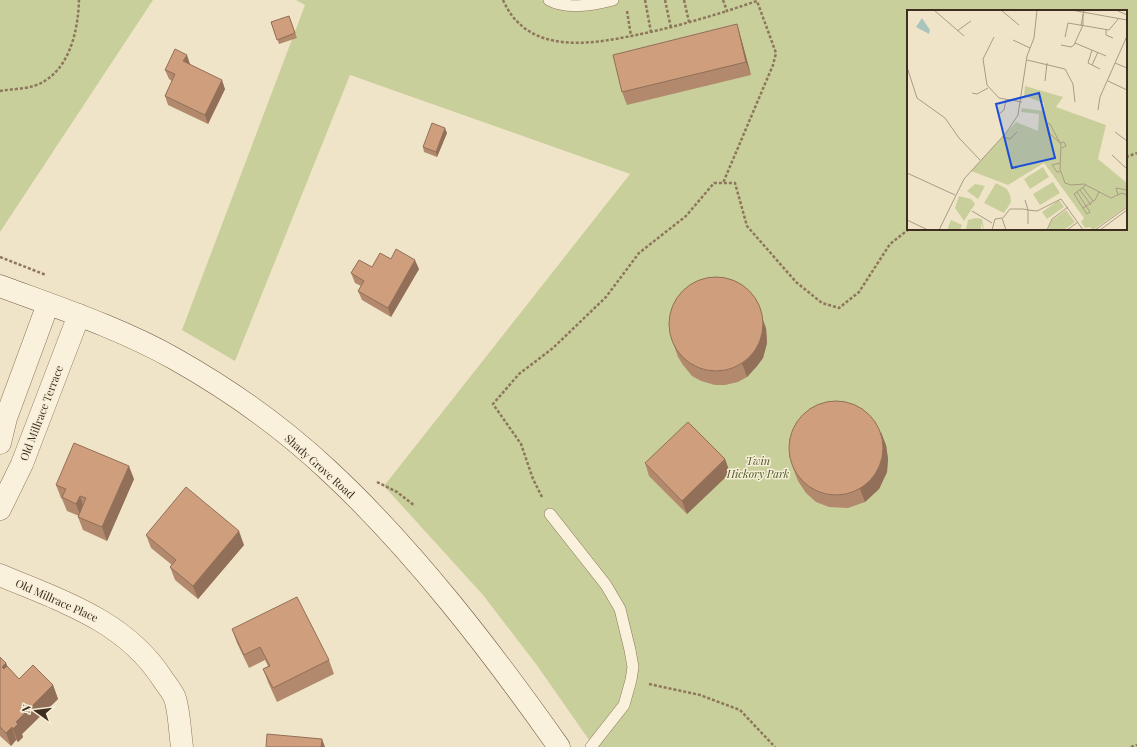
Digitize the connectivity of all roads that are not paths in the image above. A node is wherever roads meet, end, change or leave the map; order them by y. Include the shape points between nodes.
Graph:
1 (549, 0) edge
2 (613, 0) edge
3 (0, 286) edge
4 (48, 304) junction
5 (78, 314) junction
6 (0, 443) edge
7 (0, 509) edge
8 (550, 514) road end
9 (0, 575) edge
10 (182, 747) edge
11 (559, 747) edge
12 (591, 747) edge

1 - 2 lane via 571,6
3 - 4 main road, Shady Grove Road
4 - 5 main road, Shady Grove Road
4 - 6 main road via 6,418
5 - 7 main road, Old Millrace Terrace via 22,464
5 - 11 main road, Shady Grove Road via 174,359 235,396 328,470 387,529 453,608 525,699
8 - 12 lane via 606,585 620,609 633,667 624,705
9 - 10 main road, Old Millrace Place via 102,620 133,643 156,668 174,697

